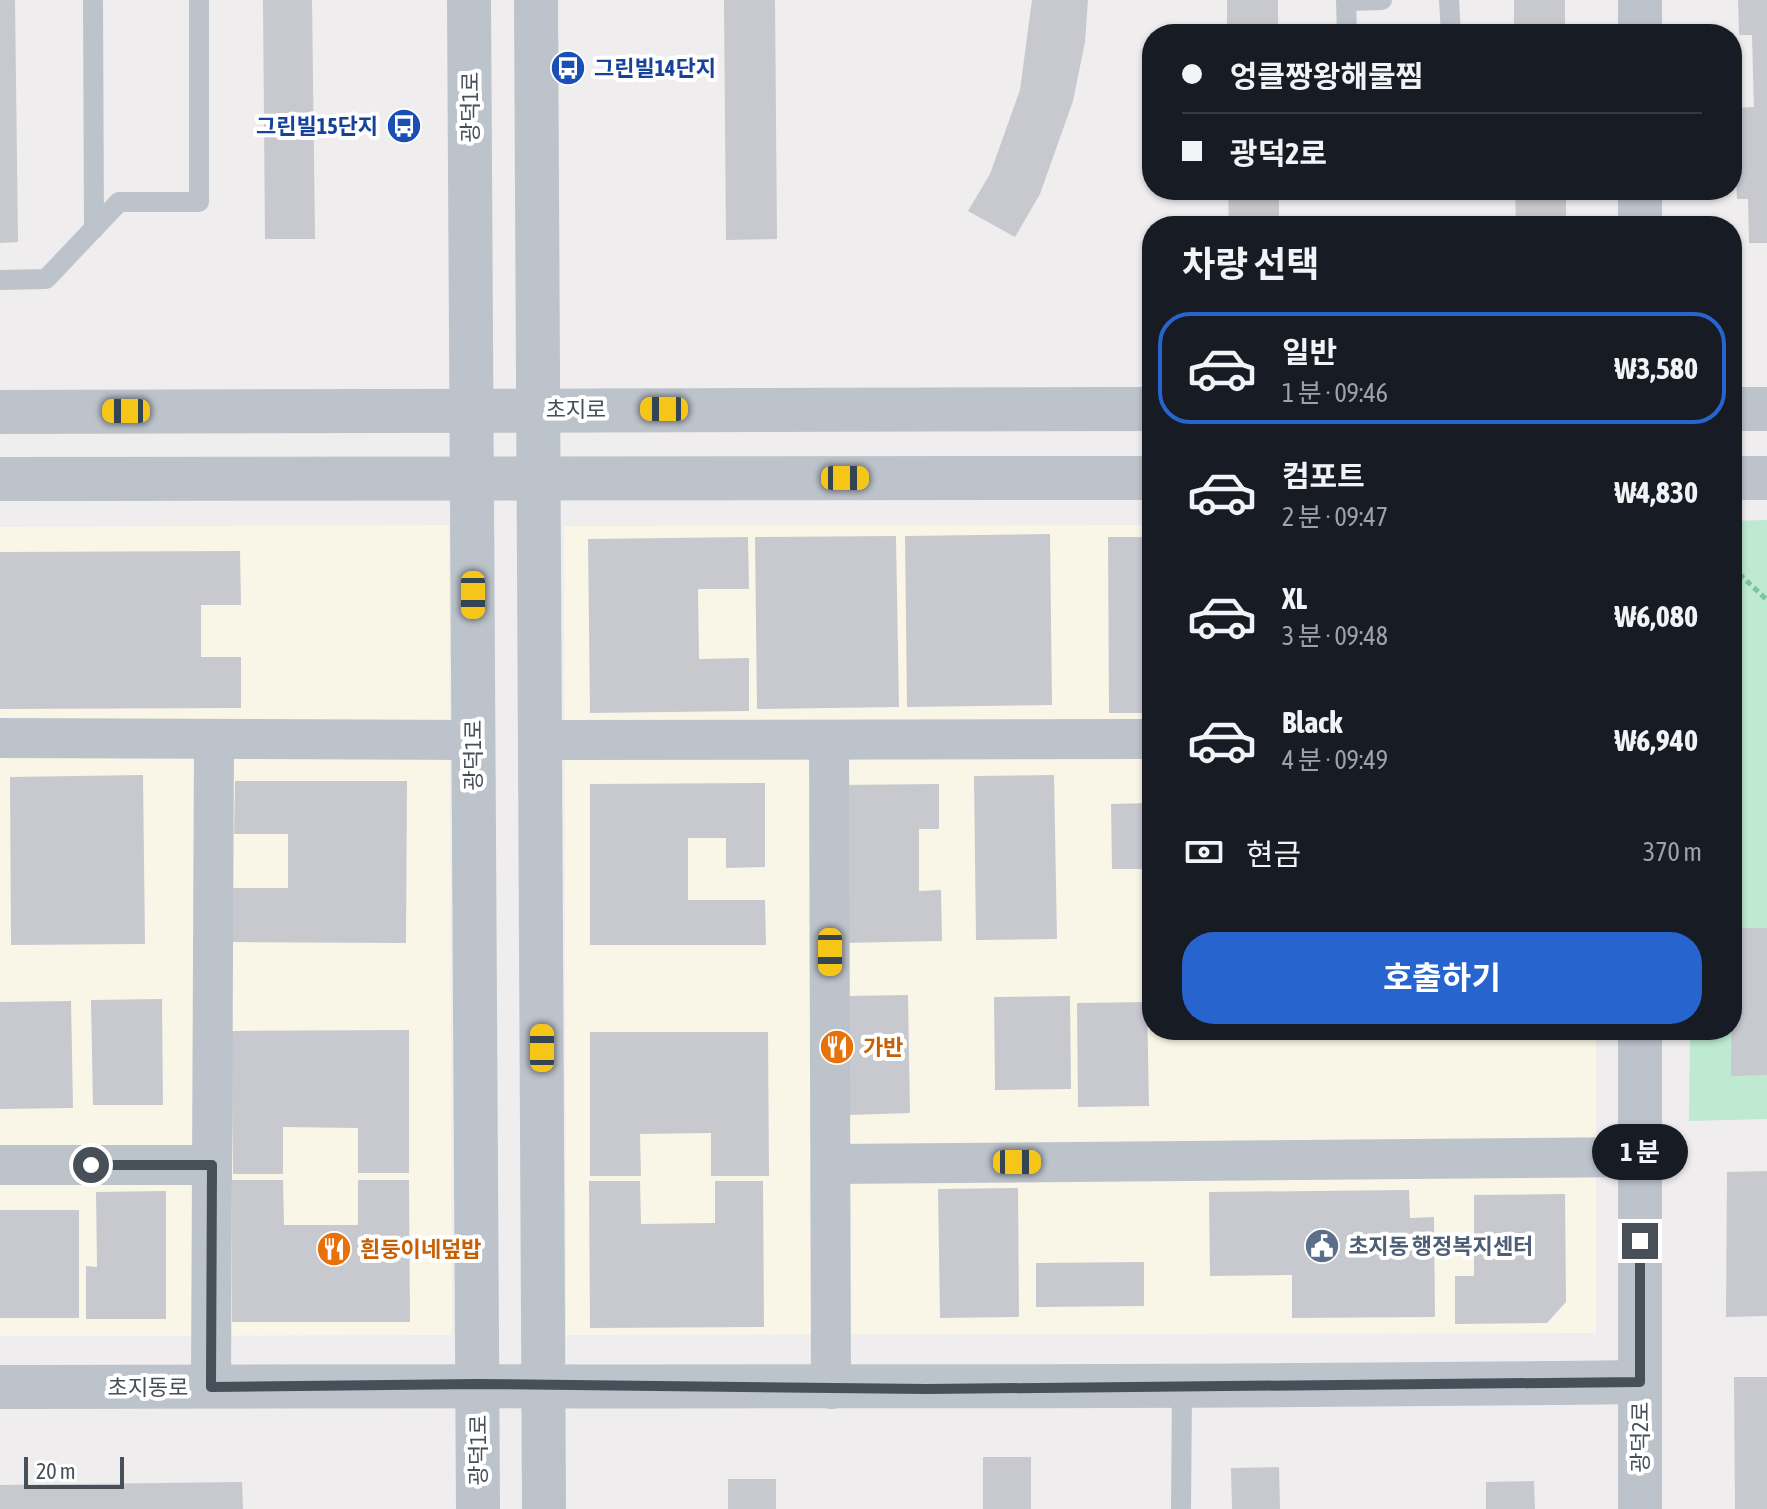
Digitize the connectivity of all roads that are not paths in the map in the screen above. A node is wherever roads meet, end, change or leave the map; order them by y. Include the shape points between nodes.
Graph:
1 (93, 0) edge
2 (199, 0) edge
3 (469, 0) edge
4 (536, 0) edge
5 (1382, 0) edge
6 (1449, 0) edge
7 (1640, 0) edge
8 (1346, 1) edge
9 (1347, 24) edge
10 (1450, 24) edge
11 (1640, 24) edge
12 (94, 229) junction
13 (0, 280) edge
14 (538, 408) junction
15 (471, 409) junction
16 (1142, 409) edge
17 (1742, 409) edge
18 (1767, 409) edge
19 (0, 412) edge
20 (539, 478) junction
21 (1142, 478) edge
22 (1742, 478) edge
23 (1767, 478) edge
24 (0, 479) edge
25 (472, 479) junction
26 (0, 738) edge
27 (214, 739) junction
28 (1142, 739) edge
29 (473, 740) junction
30 (540, 740) junction
31 (829, 740) junction
32 (1640, 1040) edge
33 (1640, 1157) junction
34 (831, 1164) junction
35 (0, 1165) edge
36 (212, 1165) junction
37 (1640, 1382) junction
38 (477, 1384) junction
39 (544, 1386) junction
40 (0, 1387) edge
41 (211, 1387) junction
42 (1182, 1388) junction
43 (831, 1389) junction
44 (478, 1509) edge
45 (544, 1509) edge
46 (1181, 1509) edge
47 (1640, 1509) edge

1 - 12 lane
2 - 12 lane via 199,202 119,202
3 - 15 street, 광덕1로
4 - 14 street
5 - 8 lane
6 - 10 lane
7 - 11 street
8 - 9 lane
12 - 13 lane via 46,279
14 - 15 street, 초지로
14 - 16 street, 초지로
14 - 20 street
15 - 19 street, 초지로
15 - 25 street, 광덕1로
17 - 18 street
20 - 21 street
20 - 25 street
20 - 30 street
22 - 23 street
24 - 25 street
25 - 29 street, 광덕1로
26 - 27 street
27 - 29 street
27 - 36 street
28 - 31 street
29 - 38 street, 광덕1로
30 - 31 street
30 - 39 street
31 - 34 street
32 - 33 street, 광덕2로
33 - 34 street
33 - 37 street, 광덕2로
34 - 43 street
35 - 36 street
36 - 41 street
37 - 42 street, 초지동로
37 - 47 street, 광덕2로
38 - 39 street, 초지동로
38 - 41 street, 초지동로
38 - 44 street, 광덕1로
39 - 43 street, 초지동로
39 - 45 street
40 - 41 street, 초지동로
42 - 43 street, 초지동로
42 - 46 lane

